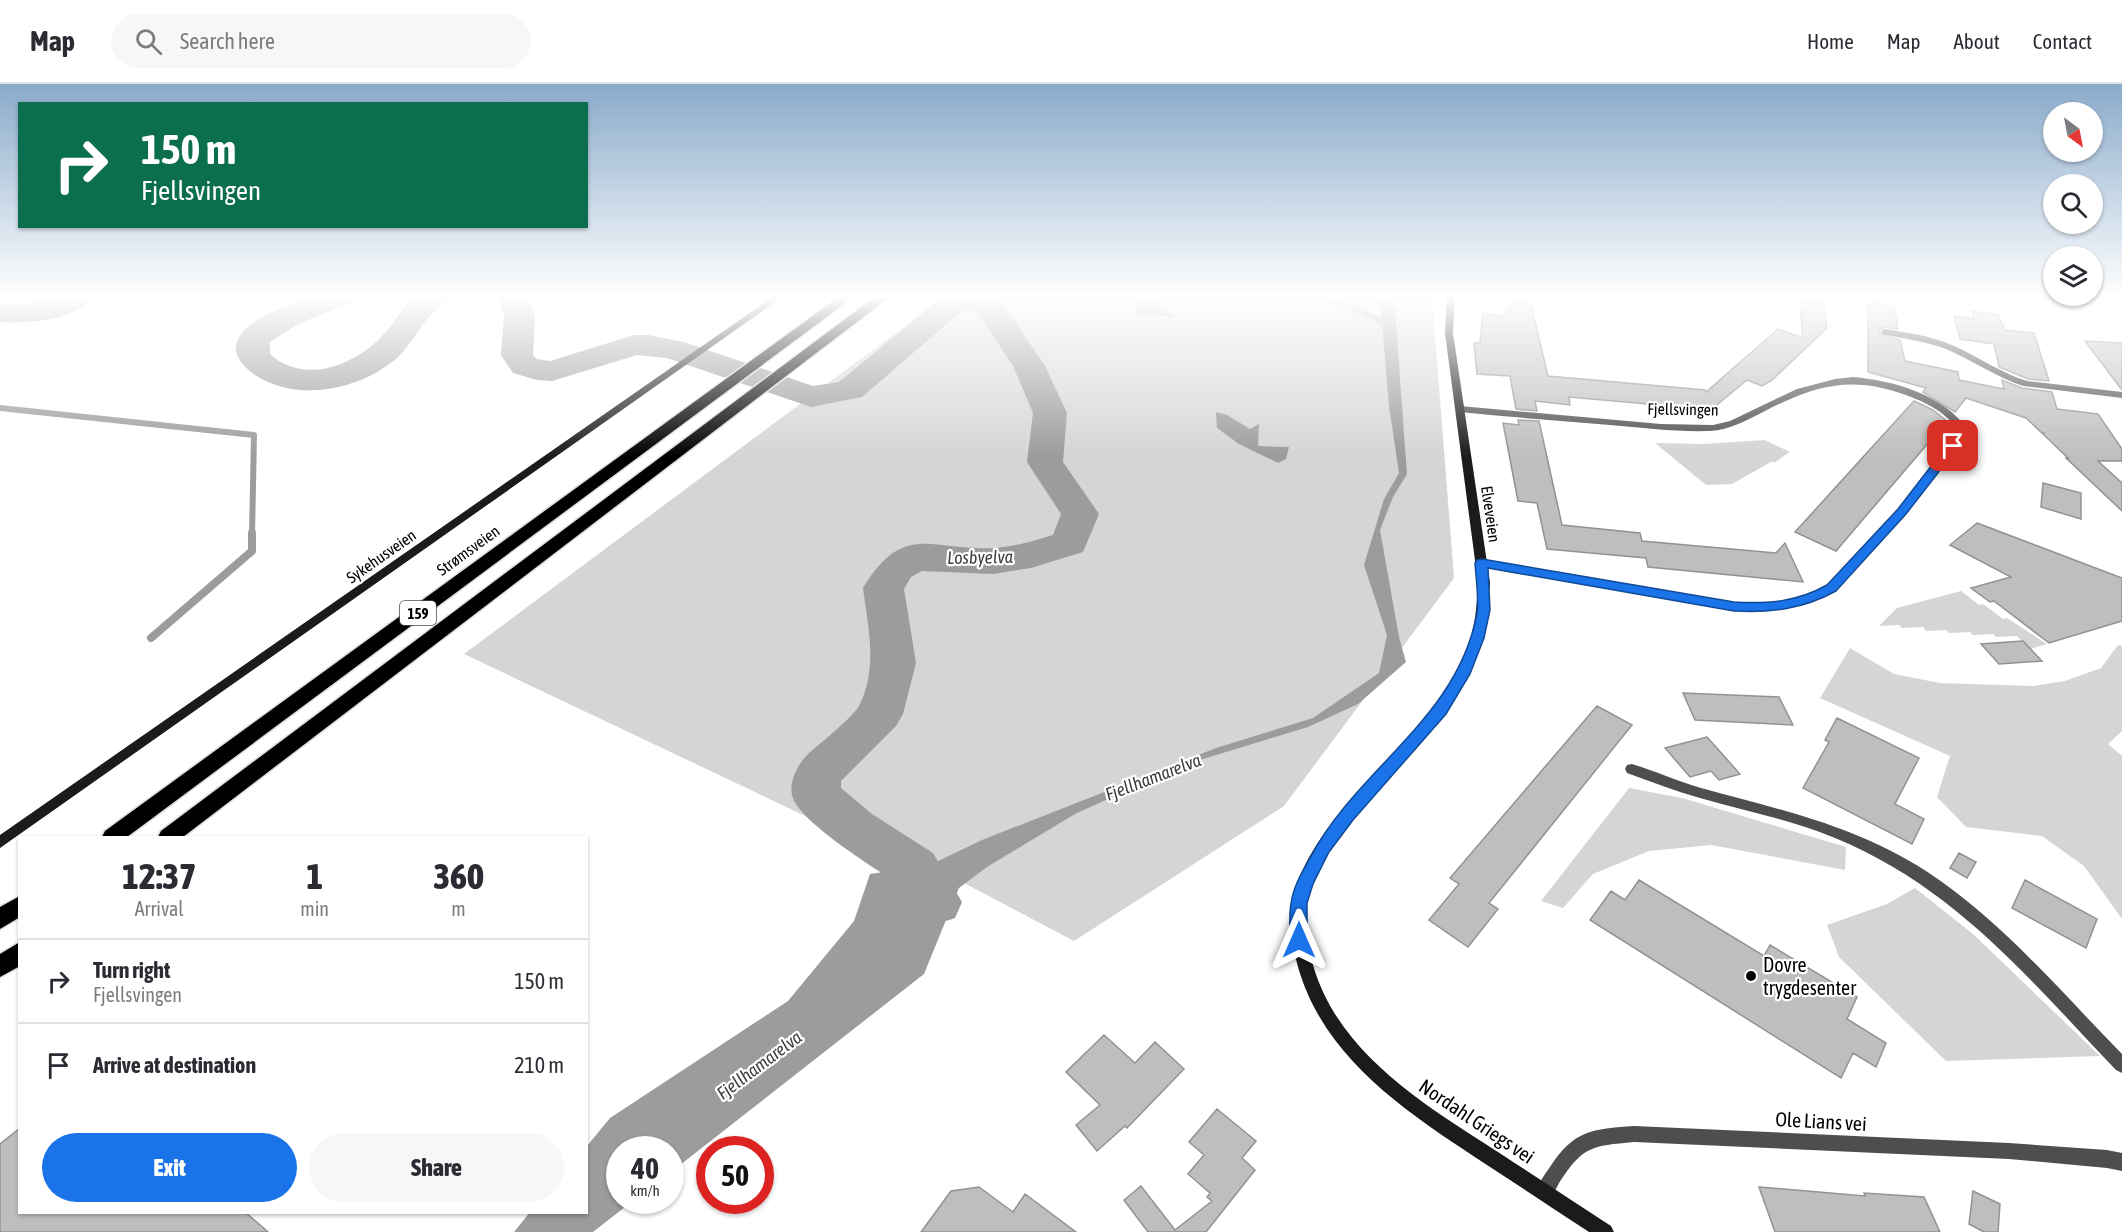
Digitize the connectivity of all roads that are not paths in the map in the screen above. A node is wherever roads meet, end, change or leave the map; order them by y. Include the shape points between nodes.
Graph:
1 (705, 350) edge
2 (776, 350) edge
3 (813, 350) edge
4 (1452, 350) edge
5 (1952, 350) edge
6 (2122, 395) edge
7 (1460, 409) junction
8 (1482, 563) junction
9 (1632, 769) dead end
10 (113, 836) edge
11 (169, 836) edge
12 (0, 842) edge
13 (18, 906) edge
14 (0, 919) edge
15 (18, 952) edge
16 (0, 966) edge
17 (1336, 1031) joint
18 (2122, 1065) edge
19 (2122, 1162) edge
20 (1544, 1192) junction
21 (1605, 1232) edge

1 - 12 main road, Sykehusveien
2 - 10 highway, Strømsveien / 159
3 - 11 highway, 159
4 - 7 main road, Elveveien
5 - 6 street via 2026,384
7 - 8 main road, Elveveien
7 - 8 street, Fjellsvingen via 1716,428 1743,420 1811,386 1859,379 1935,404 1954,415 1964,431 1902,512 1831,588 1800,602 1765,608 1734,607
8 - 17 main road, Elveveien via 1481,623 1454,691 1427,728 1334,832 1305,884 1299,903 1302,958 1314,996
9 - 18 street via 1680,788 1799,818 1863,844 1921,876 2003,942
13 - 14 highway
15 - 16 highway
17 - 20 main road, Nordahl Griegs vei via 1398,1093
19 - 20 street, Ole Lians vei via 2009,1151 1634,1134 1595,1136 1573,1147
20 - 21 main road, Nordahl Griegs vei

